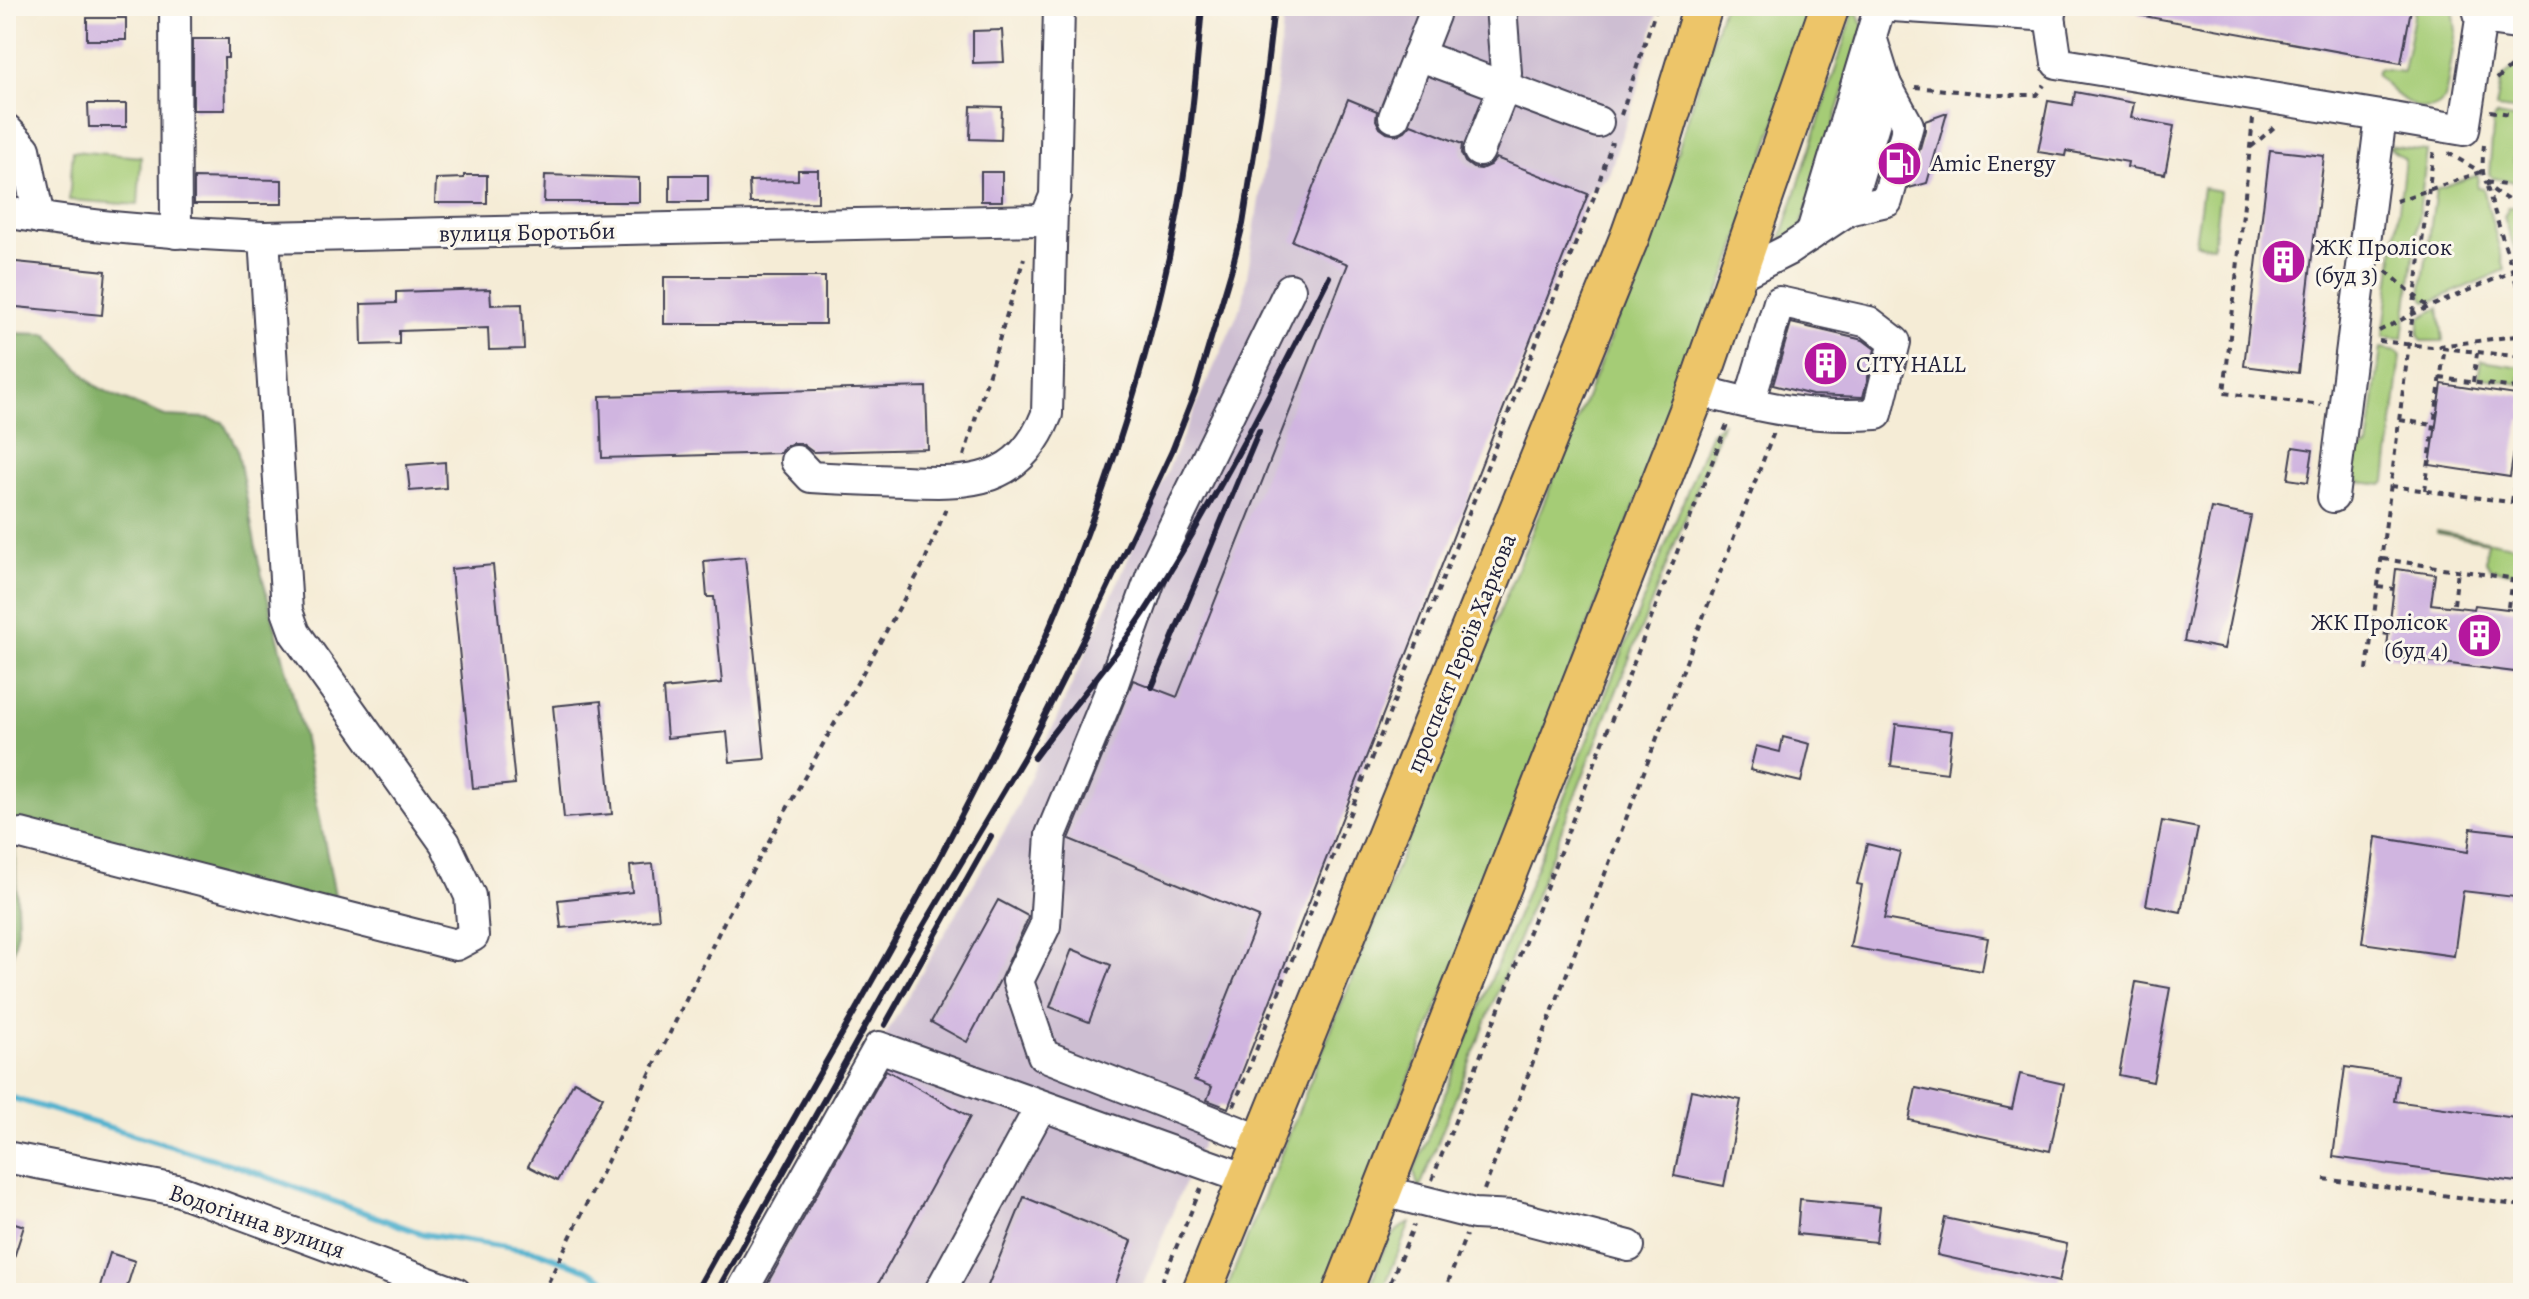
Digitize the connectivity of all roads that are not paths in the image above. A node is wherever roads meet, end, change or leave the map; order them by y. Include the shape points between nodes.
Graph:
1 (175, 6) edge
2 (1059, 6) edge
3 (1501, 6) edge
4 (1703, 6) edge
5 (1830, 6) edge
6 (1880, 6) edge
7 (1892, 6) edge
8 (2052, 11) edge
9 (2479, 13) edge
10 (1434, 15) dead end
11 (2523, 25) edge
12 (1871, 37) junction
13 (1418, 55) junction
14 (1504, 87) junction
15 (2381, 116) junction
16 (1394, 117) dead end
17 (1610, 128) road end
18 (6, 129) edge
19 (1479, 151) dead end
20 (6, 212) edge
21 (1042, 214) junction
22 (39, 218) junction
23 (176, 233) junction
24 (1811, 235) junction
25 (264, 237) junction
26 (1739, 275) junction
27 (1290, 289) dead end
28 (1697, 390) junction
29 (1742, 402) junction
30 (796, 461) dead end
31 (2333, 497) dead end
32 (21, 834) dead end
33 (1041, 1106) junction
34 (1262, 1141) junction
35 (6, 1157) edge
36 (1247, 1179) junction
37 (1383, 1191) junction
38 (1629, 1246) dead end
39 (456, 1293) edge
40 (741, 1293) edge
41 (939, 1293) edge
42 (1201, 1293) edge
43 (1342, 1293) edge

1 - 23 street
2 - 21 street via 1055,196
3 - 14 street via 1507,55
4 - 34 main road, проспект Героїв Харкова via 1630,236
5 - 26 main road
6 - 12 street
7 - 8 street
8 - 15 street via 2057,63
9 - 11 street
9 - 15 street via 2464,130
10 - 13 street
12 - 24 street
12 - 24 street via 1886,85 1848,210
13 - 14 street
13 - 16 street
14 - 17 street
14 - 19 street
15 - 31 street via 2358,338
18 - 22 street via 25,149
20 - 22 street, вулиця Боротьби
21 - 25 street, вулиця Боротьби
21 - 30 street via 1047,414 1037,440 989,477 956,484 811,477
22 - 23 street, вулиця Боротьби
23 - 25 street, вулиця Боротьби
24 - 26 street
25 - 32 street via 287,611 295,633 445,843 470,896 473,936 456,945
26 - 28 main road
27 - 34 street via 1156,563 1051,835 1045,926 1018,981 1043,1055
28 - 29 street
28 - 37 main road
29 - 29 street via 1838,417 1877,414 1895,342 1869,322 1779,302
33 - 36 street
33 - 40 street via 879,1047
33 - 41 street
34 - 36 main road, проспект Героїв Харкова
35 - 39 street, Водогінна вулиця via 177,1190
36 - 42 main road, проспект Героїв Харкова
37 - 38 street via 1474,1214 1514,1216
37 - 43 main road

